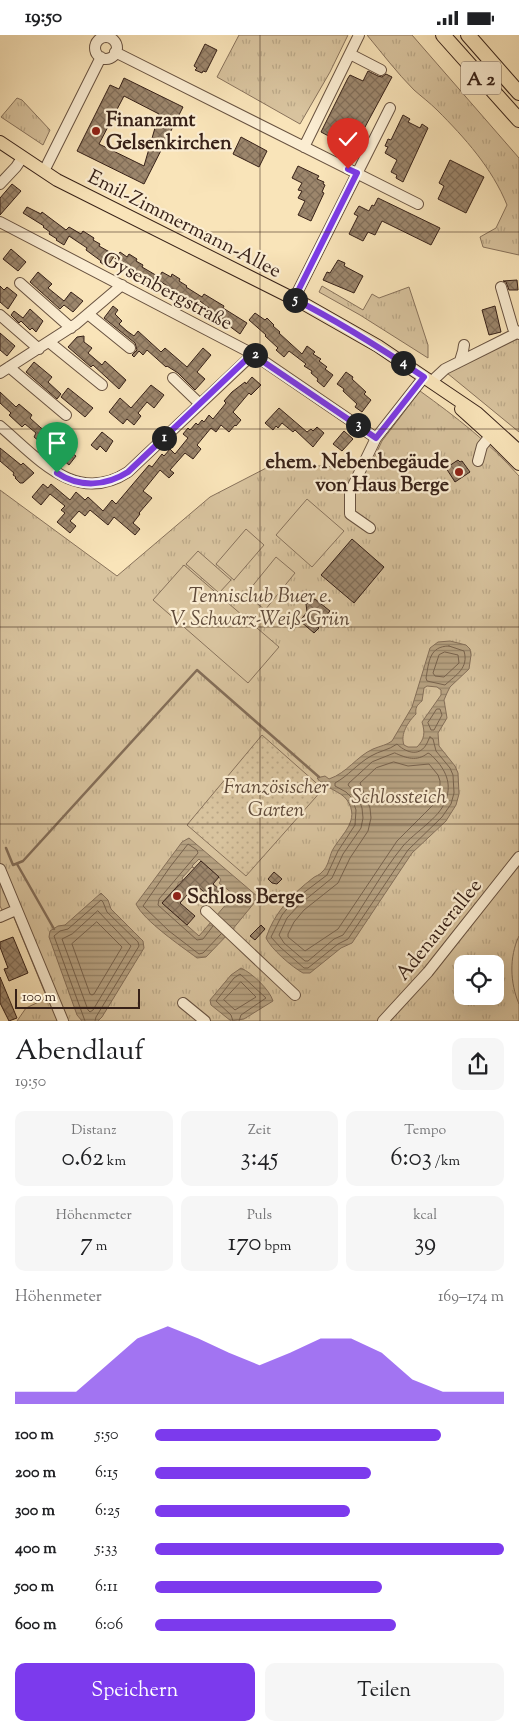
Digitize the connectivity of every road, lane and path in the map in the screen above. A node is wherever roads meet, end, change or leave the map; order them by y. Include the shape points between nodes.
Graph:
1 (359, 35) edge
2 (442, 35) edge
3 (468, 35) edge
4 (115, 53) junction
5 (350, 54) junction
6 (101, 57) junction
7 (381, 69) dead end
8 (519, 93) edge
9 (390, 108) dead end
10 (519, 120) edge
11 (0, 142) edge
12 (304, 147) junction
13 (22, 158) junction
14 (44, 171) junction
15 (357, 173) junction
16 (0, 184) edge
17 (415, 190) dead end
18 (0, 222) edge
19 (20, 283) dead end
20 (122, 285) junction
21 (501, 287) dead end
22 (294, 299) junction
23 (88, 314) junction
24 (0, 315) edge
25 (70, 327) junction
26 (518, 333) edge
27 (49, 342) junction
28 (464, 345) dead end
29 (130, 348) dead end
30 (39, 349) junction
31 (252, 354) junction
32 (460, 361) junction
33 (4, 368) edge
34 (173, 378) dead end
35 (428, 380) junction
36 (102, 385) dead end
37 (200, 404) junction
38 (66, 415) dead end
39 (0, 426) edge
40 (493, 432) junction
41 (376, 438) junction
42 (519, 451) edge
43 (478, 461) dead end
44 (519, 464) edge
45 (370, 528) dead end
46 (519, 857) edge
47 (0, 869) edge
48 (16, 910) junction
49 (210, 915) dead end
50 (0, 917) edge
51 (295, 995) dead end
52 (183, 1003) dead end
53 (63, 1021) edge
54 (205, 1021) edge
55 (383, 1021) edge

1 - 5 street
2 - 10 highway, A 2
3 - 8 highway, A 2
4 - 6 street via 109,58
4 - 6 street via 113,40 101,38 95,50
4 - 12 street
5 - 7 street
5 - 12 street
6 - 14 street
9 - 15 street
11 - 13 main road, Emil-Zimmermann-Allee
12 - 15 street
13 - 14 main road, Emil-Zimmermann-Allee
13 - 16 street
14 - 22 main road, Emil-Zimmermann-Allee
15 - 17 street via 414,202
15 - 22 street
18 - 20 street, Gysenbergstraße
19 - 25 street
20 - 23 street
20 - 31 street, Gysenbergstraße
21 - 26 street via 513,328
22 - 35 main road, Emil-Zimmermann-Allee via 369,341
23 - 25 street
23 - 29 street
24 - 30 street
25 - 27 street
26 - 32 street
27 - 30 street
27 - 36 street
28 - 32 street
30 - 33 street
31 - 37 street
31 - 41 street, Gysenbergstraße
32 - 35 street
33 - 38 street
34 - 37 street
35 - 40 main road, Emil-Zimmermann-Allee
35 - 41 street
37 - 39 street via 128,472 117,479 91,485 52,470
40 - 42 main road, Emil-Zimmermann-Allee
40 - 43 street via 482,445
40 - 44 main road, Emil-Zimmermann-Allee
41 - 45 street via 350,492 350,514
46 - 55 street, Adenauerallee via 428,972
47 - 48 street
48 - 50 street
48 - 53 street
49 - 51 street
52 - 54 street

